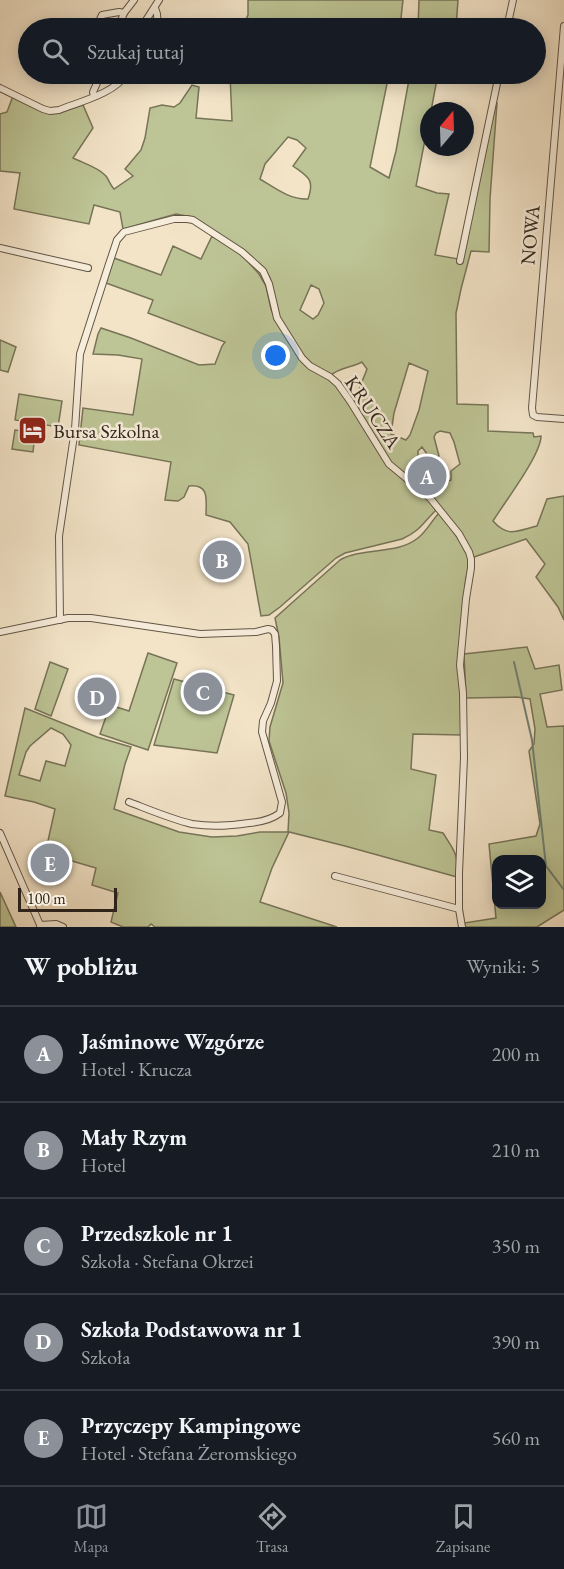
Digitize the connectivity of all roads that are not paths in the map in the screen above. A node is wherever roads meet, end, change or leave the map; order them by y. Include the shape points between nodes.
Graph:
1 (134, 0) edge
2 (159, 0) edge
3 (513, 0) edge
4 (154, 8) junction
5 (124, 13) junction
6 (101, 18) edge
7 (122, 18) edge
8 (148, 18) edge
9 (157, 18) edge
10 (509, 18) edge
11 (564, 26) edge
12 (97, 84) edge
13 (117, 84) edge
14 (497, 84) edge
15 (0, 88) edge
16 (94, 96) junction
17 (0, 248) edge
18 (460, 261) dead end
19 (88, 268) dead end
20 (564, 419) edge
21 (60, 620) junction
22 (0, 632) edge
23 (129, 802) dead end
24 (0, 833) edge
25 (335, 876) dead end
26 (459, 909) junction
27 (41, 926) edge
28 (63, 927) edge
29 (462, 927) edge

1 - 5 street
2 - 4 street
3 - 10 street
4 - 8 street
4 - 9 street
5 - 6 street
5 - 7 street
11 - 20 street, NOWA via 532,408 537,417
12 - 16 street
13 - 16 street
14 - 18 street
15 - 16 street via 50,111
17 - 19 street
21 - 22 street
21 - 23 street via 91,618 200,634 268,629 275,633 277,681 262,732 282,802 280,813 256,822 212,826 184,822
21 - 26 street, KRUCZA via 59,536 76,423 80,354 117,240 124,232 150,225 174,219 194,220 257,264 266,277 277,318 302,358 338,384 389,464 430,498 469,552 471,568 460,665 464,758
24 - 27 street
25 - 26 street
26 - 29 street, KRUCZA
27 - 28 street via 50,923

